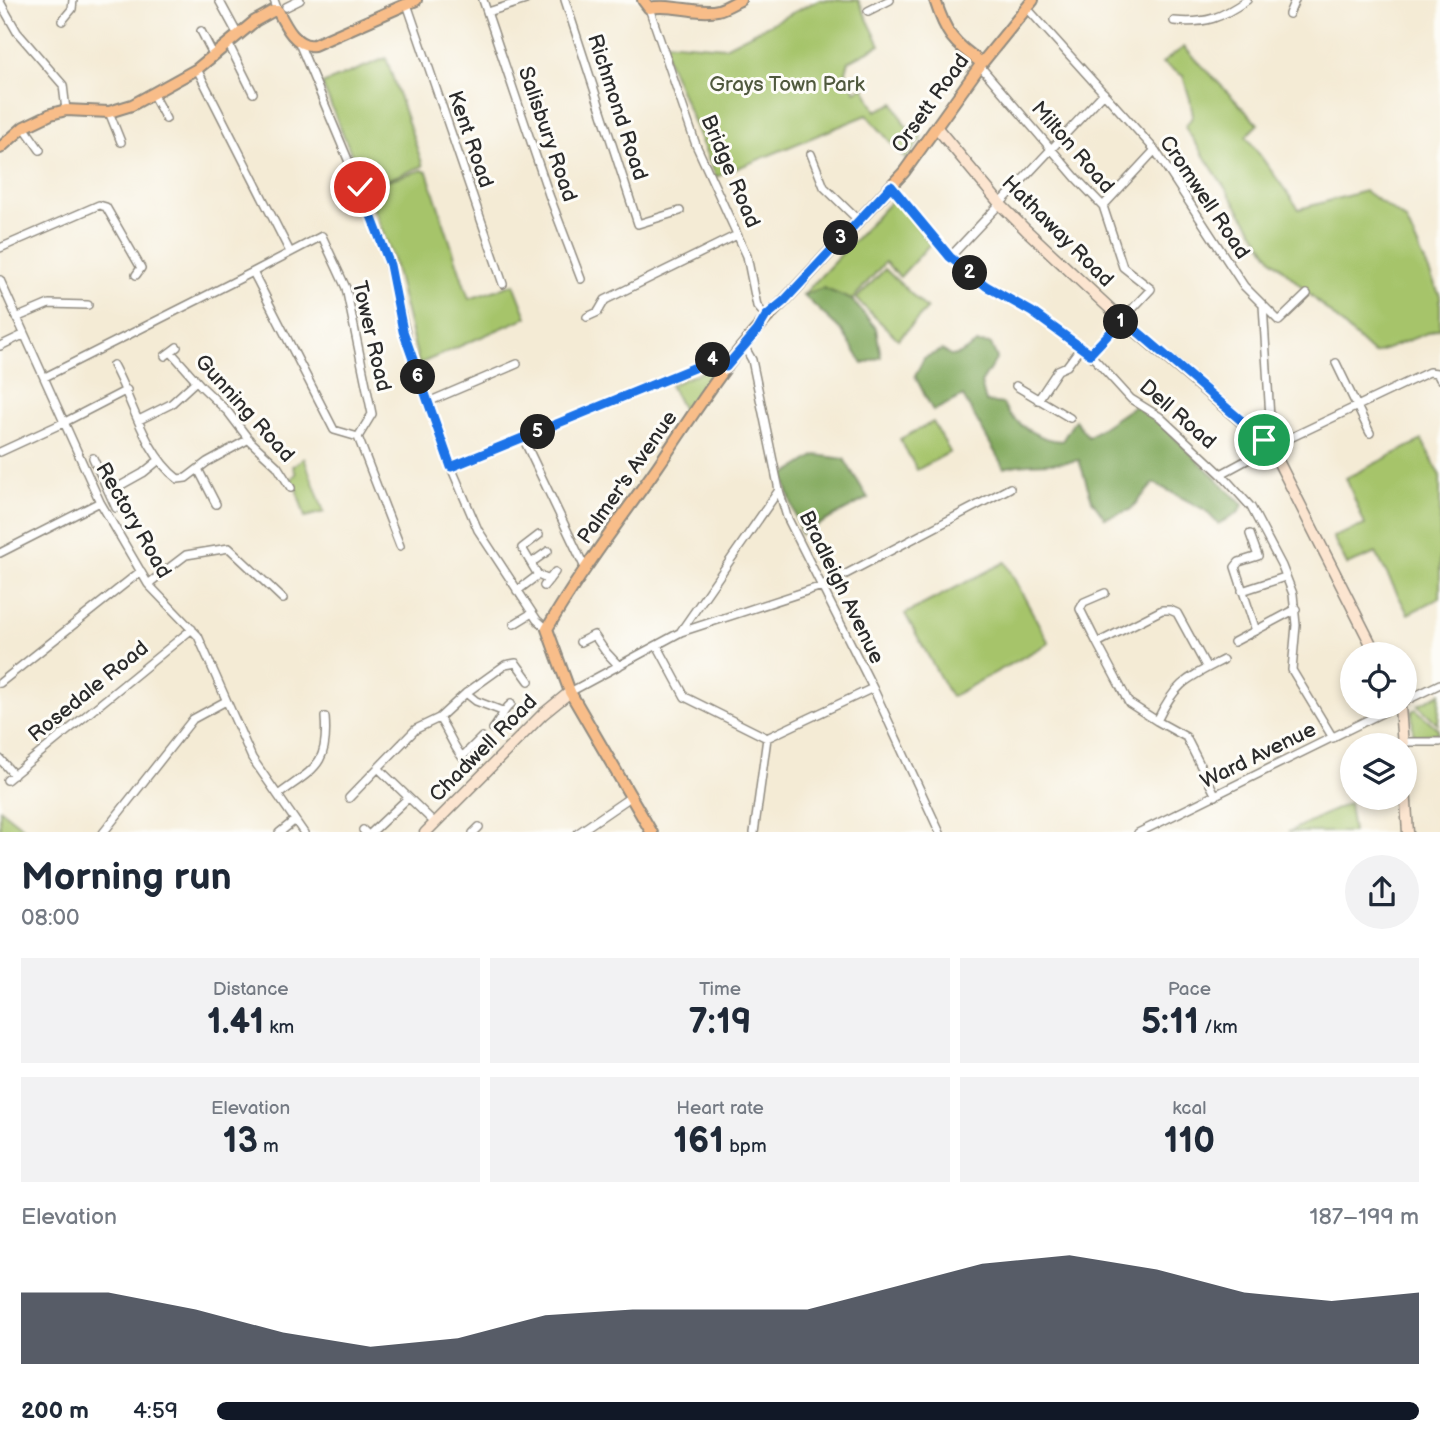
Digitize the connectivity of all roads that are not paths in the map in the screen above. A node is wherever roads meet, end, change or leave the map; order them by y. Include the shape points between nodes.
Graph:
1 (73, 0) edge
2 (219, 0) edge
3 (300, 0) edge
4 (483, 0) edge
5 (526, 0) edge
6 (565, 0) edge
7 (740, 0) edge
8 (890, 0) edge
9 (935, 0) edge
10 (1247, 0) edge
11 (1295, 0) edge
12 (0, 2) edge
13 (411, 2) edge
14 (727, 3) edge
15 (646, 4) edge
16 (1030, 4) edge
17 (280, 6) edge
18 (869, 11) dead end
19 (488, 12) junction
20 (1289, 14) dead end
21 (62, 21) dead end
22 (1174, 21) dead end
23 (201, 31) dead end
24 (238, 35) junction
25 (228, 43) junction
26 (299, 43) junction
27 (214, 56) junction
28 (981, 65) junction
29 (197, 69) junction
30 (253, 93) dead end
31 (1104, 93) junction
32 (153, 94) junction
33 (66, 110) junction
34 (109, 113) junction
35 (166, 119) dead end
36 (24, 127) junction
37 (937, 128) junction
38 (121, 142) dead end
39 (0, 148) edge
40 (1052, 149) junction
41 (40, 150) dead end
42 (1155, 150) junction
43 (811, 154) dead end
44 (891, 186) junction
45 (1001, 205) junction
46 (1103, 206) junction
47 (680, 211) dead end
48 (858, 220) junction
49 (737, 235) junction
50 (0, 248) edge
51 (290, 252) junction
52 (950, 257) junction
53 (253, 272) junction
54 (136, 275) dead end
55 (581, 279) dead end
56 (0, 280) edge
57 (503, 284) dead end
58 (1307, 294) dead end
59 (1263, 304) junction
60 (88, 305) dead end
61 (766, 316) junction
62 (587, 317) dead end
63 (16, 318) junction
64 (1123, 319) junction
65 (23, 335) junction
66 (0, 346) edge
67 (744, 346) junction
68 (1081, 347) junction
69 (171, 352) dead end
70 (1090, 354) junction
71 (1336, 363) dead end
72 (113, 365) dead end
73 (517, 365) dead end
74 (726, 367) junction
75 (1438, 376) edge
76 (45, 377) junction
77 (196, 381) junction
78 (1016, 386) dead end
79 (127, 390) junction
80 (1038, 400) junction
81 (428, 402) junction
82 (1357, 407) junction
83 (1070, 418) dead end
84 (139, 420) junction
85 (63, 423) junction
86 (1370, 433) dead end
87 (358, 437) junction
88 (523, 438) junction
89 (249, 439) junction
90 (1267, 443) junction
91 (0, 452) edge
92 (93, 458) dead end
93 (159, 460) junction
94 (451, 467) junction
95 (198, 469) junction
96 (1221, 474) junction
97 (291, 488) dead end
98 (1010, 488) dead end
99 (779, 490) junction
100 (109, 492) junction
101 (100, 502) junction
102 (216, 504) dead end
103 (116, 508) dead end
104 (1250, 534) dead end
105 (540, 535) dead end
106 (400, 546) dead end
107 (548, 551) dead end
108 (0, 553) edge
109 (531, 563) junction
110 (586, 570) junction
111 (141, 571) junction
112 (555, 572) dead end
113 (538, 575) junction
114 (1285, 576) junction
115 (148, 584) junction
116 (820, 587) junction
117 (517, 591) junction
118 (1242, 591) junction
119 (1105, 593) dead end
120 (284, 599) dead end
121 (1296, 610) junction
122 (532, 613) junction
123 (514, 624) dead end
124 (192, 629) junction
125 (547, 629) junction
126 (1256, 631) junction
127 (681, 632) junction
128 (580, 642) dead end
129 (1234, 642) dead end
130 (1370, 642) edge
131 (1097, 643) junction
132 (657, 645) junction
133 (1223, 660) dead end
134 (619, 666) junction
135 (1207, 668) junction
136 (528, 681) dead end
137 (0, 683) edge
138 (1440, 684) edge
139 (873, 688) junction
140 (466, 692) junction
141 (570, 692) junction
142 (1417, 695) edge
143 (226, 701) junction
144 (512, 704) dead end
145 (502, 711) junction
146 (325, 717) dead end
147 (439, 718) junction
148 (1370, 719) edge
149 (1157, 720) junction
150 (493, 729) dead end
151 (482, 737) dead end
152 (767, 737) junction
153 (1333, 738) junction
154 (1440, 742) edge
155 (1417, 743) edge
156 (0, 759) edge
157 (378, 768) junction
158 (14, 775) junction
159 (6, 780) dead end
160 (278, 795) junction
161 (632, 796) junction
162 (1216, 796) junction
163 (349, 798) dead end
164 (408, 798) junction
165 (1407, 810) edge
166 (295, 820) junction
167 (435, 822) junction
168 (103, 832) edge
169 (279, 832) edge
170 (304, 832) edge
171 (367, 832) edge
172 (425, 832) edge
173 (578, 832) edge
174 (652, 832) edge
175 (754, 832) edge
176 (940, 832) edge
177 (1138, 832) edge
178 (1408, 832) edge

1 - 21 street
2 - 24 street
3 - 17 street
4 - 19 street, Salisbury Road
5 - 19 street
6 - 47 street, Richmond Road via 638,223
7 - 14 main road
8 - 18 street
9 - 28 main road via 946,31
10 - 22 street via 1218,18
11 - 20 street
12 - 33 street via 17,33 63,85
13 - 26 main road via 314,46
13 - 57 street, Kent Road
14 - 15 main road via 711,11
15 - 49 street, Bridge Road via 696,145
16 - 28 main road, Orsett Road
16 - 31 street, Cromwell Road
17 - 24 main road
17 - 26 main road
19 - 55 street, Salisbury Road
23 - 27 street
24 - 25 main road
25 - 27 main road
25 - 30 street
26 - 81 street via 383,243 403,331
27 - 29 main road
28 - 37 main road, Orsett Road
28 - 40 street, Milton Road
29 - 32 main road
29 - 51 street
31 - 40 street
31 - 42 street, Cromwell Road
32 - 34 main road
32 - 35 street
33 - 34 main road
33 - 36 main road
34 - 38 street
36 - 39 main road
36 - 41 street
37 - 44 main road, Orsett Road
37 - 45 street, Hathaway Road
40 - 45 street
40 - 46 street, Milton Road
42 - 46 street
42 - 59 street, Cromwell Road via 1244,286
43 - 48 street via 824,187
44 - 48 main road, Orsett Road
44 - 52 street, Dell Road
45 - 52 street
45 - 64 street, Hathaway Road
46 - 64 street, Milton Road via 1124,267 1152,289
48 - 61 main road, Orsett Road
49 - 61 street, Bridge Road via 747,256 757,306
49 - 62 street via 605,300
50 - 54 street via 99,205 106,207 141,268
51 - 53 street, Tower Road
51 - 87 street, Tower Road via 322,236 346,288 372,414
52 - 68 street, Dell Road via 986,286
53 - 76 street, Tower Road
53 - 87 street via 334,430
56 - 63 street, Rectory Road
58 - 59 street via 1279,321
59 - 90 street via 1270,418
60 - 63 street via 49,304
61 - 67 main road, Palmer's Avenue
63 - 65 street, Rectory Road
64 - 70 street
64 - 90 street, Hathaway Road
65 - 66 street
65 - 76 street, Rectory Road
67 - 74 main road, Palmer's Avenue
67 - 99 street, Bradleigh Avenue via 752,360
68 - 70 street, Dell Road
68 - 80 street
69 - 77 street, Gunning Road
70 - 96 street, Dell Road via 1132,399 1160,417
71 - 82 street
72 - 79 street
73 - 81 street
74 - 88 street via 713,360
74 - 110 main road, Palmer's Avenue
75 - 82 street via 1429,372
76 - 85 street, Rectory Road
77 - 84 street via 172,404
77 - 89 street, Gunning Road
78 - 80 street
79 - 84 street
79 - 85 street
80 - 83 street
81 - 94 street
82 - 86 street
82 - 90 street
84 - 93 street
85 - 91 street
85 - 101 street, Rectory Road
87 - 106 street
88 - 94 street
88 - 110 street
89 - 95 street
89 - 97 street, Gunning Road via 277,466
90 - 96 street
90 - 130 street, Hathaway Road
92 - 100 street
93 - 95 street via 178,479
93 - 100 street
94 - 117 street via 478,530
95 - 102 street
96 - 114 street, Dell Road via 1251,507
98 - 116 street
99 - 116 street, Bradleigh Avenue
99 - 127 street
100 - 103 street
101 - 108 street
101 - 111 street, Rectory Road
104 - 118 street via 1258,556 1235,567
105 - 109 street via 522,548
107 - 109 street
109 - 113 street
110 - 125 main road, Palmer's Avenue
111 - 115 street, Rectory Road
111 - 137 street
112 - 113 street via 546,583
113 - 117 street
114 - 118 street
114 - 121 street, Dell Road
115 - 120 street via 186,555 229,548
115 - 124 street, Rectory Road
116 - 127 street
116 - 139 street, Bradleigh Avenue
117 - 122 street
118 - 126 street
119 - 131 street via 1080,609
121 - 126 street
121 - 153 street, Dell Road via 1292,670
122 - 123 street
122 - 125 street
124 - 143 street, Rectory Road
124 - 158 street, Rosedale Road
125 - 141 main road
126 - 129 street
127 - 132 street
128 - 134 street via 594,635
131 - 135 street via 1170,610 1177,613
131 - 149 street via 1129,703
132 - 134 street
132 - 152 street via 685,697
133 - 135 street
134 - 141 street
135 - 149 street via 1175,688
136 - 140 street via 516,663 505,665
138 - 142 street
139 - 152 street
139 - 176 street, Bradleigh Avenue
140 - 145 street
140 - 147 street
141 - 161 main road
141 - 167 street, Chadwell Road
143 - 160 street, Rectory Road via 252,758
143 - 168 street via 193,719
144 - 145 street
145 - 150 street
146 - 160 street via 322,759
147 - 151 street via 459,759
147 - 157 street via 416,729
148 - 153 street, Ward Avenue
149 - 162 street via 1186,737
152 - 175 street
153 - 162 street, Ward Avenue
154 - 155 street
156 - 158 street
157 - 163 street
157 - 164 street
158 - 159 street, Rosedale Road
160 - 166 street, Rectory Road
161 - 173 street
161 - 174 main road
162 - 177 street, Ward Avenue
164 - 167 street
164 - 171 street
165 - 178 street
166 - 169 street
166 - 170 street, Rectory Road
167 - 172 street, Chadwell Road

